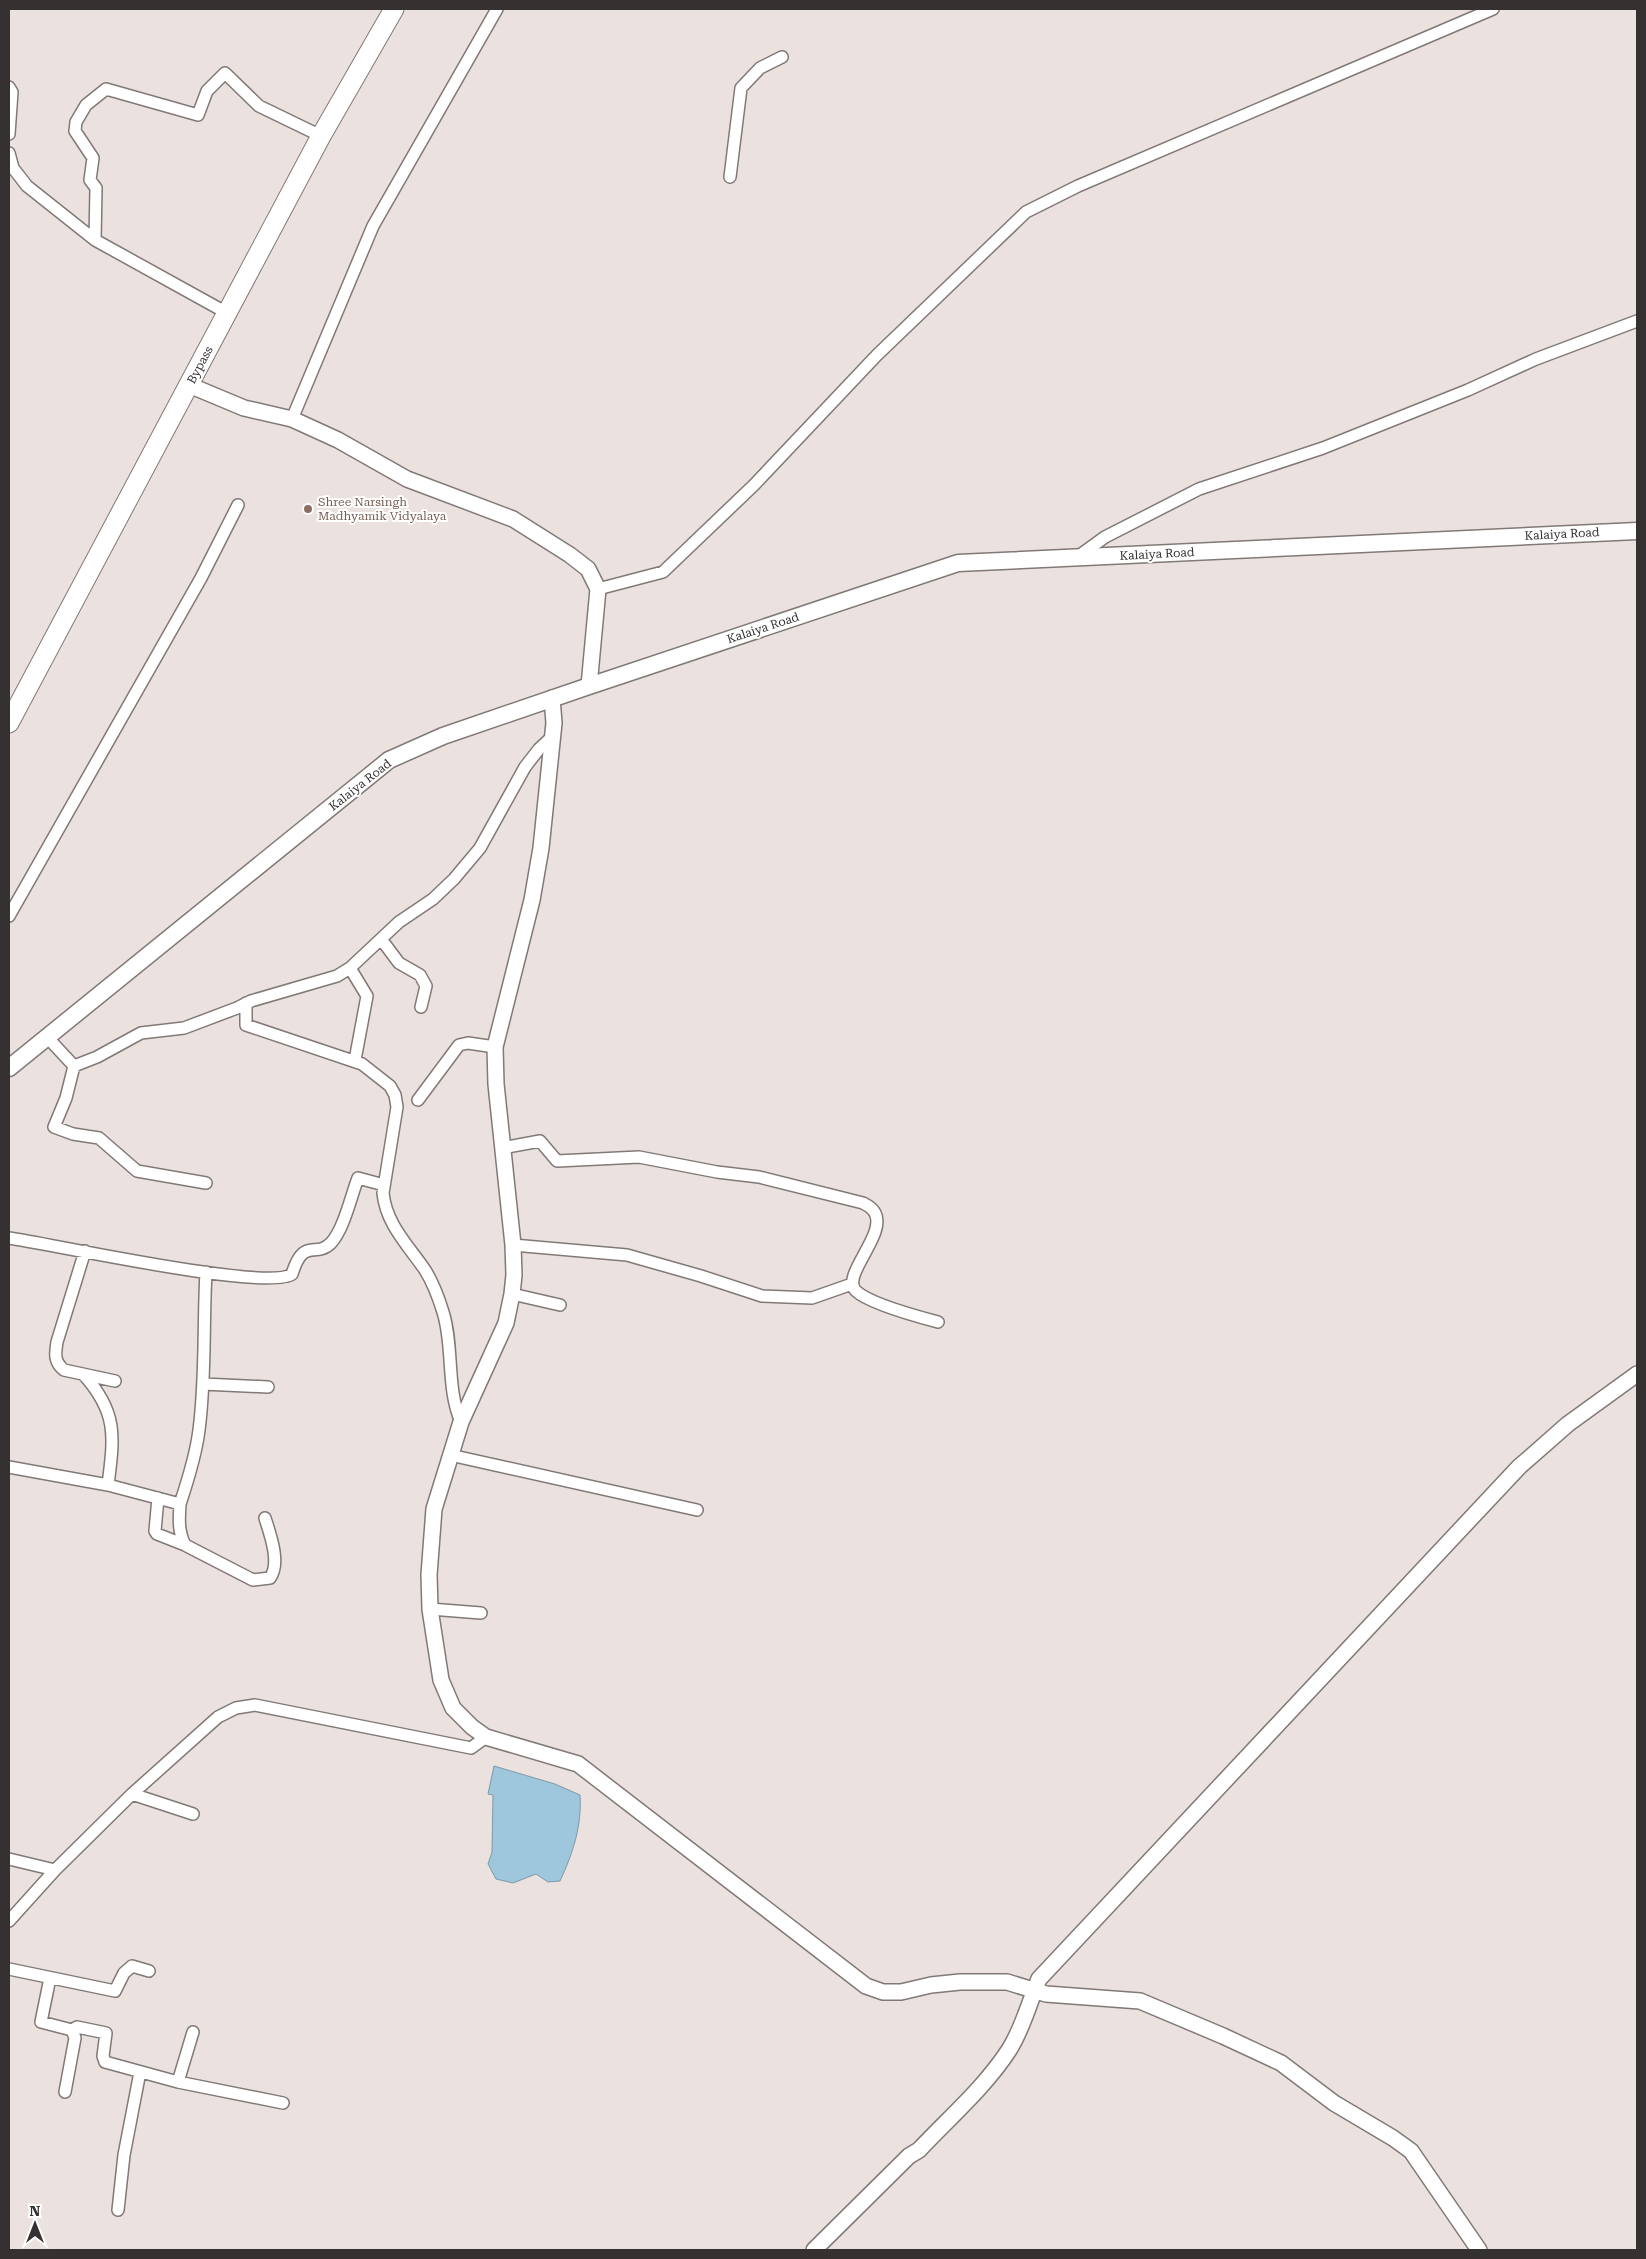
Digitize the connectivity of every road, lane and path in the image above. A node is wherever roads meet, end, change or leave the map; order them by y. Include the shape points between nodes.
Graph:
1 (394, 9) edge
2 (497, 9) edge
3 (1493, 9) edge
4 (782, 57) dead end
5 (9, 87) edge
6 (9, 134) edge
7 (321, 136) junction
8 (9, 153) edge
9 (730, 177) dead end
10 (95, 240) junction
11 (227, 313) junction
12 (1637, 321) edge
13 (189, 385) junction
14 (292, 419) junction
15 (238, 505) dead end
16 (1637, 530) edge
17 (1076, 558) junction
18 (598, 589) junction
19 (589, 686) junction
20 (552, 698) junction
21 (14, 701) edge
22 (9, 722) edge
23 (553, 736) junction
24 (9, 916) edge
25 (381, 939) junction
26 (350, 968) junction
27 (246, 1003) junction
28 (420, 1007) dead end
29 (48, 1036) junction
30 (496, 1047) junction
31 (355, 1060) junction
32 (74, 1066) junction
33 (9, 1068) edge
34 (418, 1100) dead end
35 (502, 1148) junction
36 (206, 1183) dead end
37 (384, 1186) junction
38 (9, 1238) edge
39 (513, 1245) junction
40 (85, 1251) junction
41 (206, 1272) junction
42 (852, 1284) junction
43 (512, 1294) junction
44 (560, 1305) dead end
45 (938, 1322) dead end
46 (1637, 1374) edge
47 (84, 1375) junction
48 (115, 1381) dead end
49 (204, 1384) junction
50 (268, 1386) dead end
51 (460, 1422) junction
52 (450, 1455) junction
53 (9, 1467) edge
54 (108, 1485) junction
55 (158, 1498) junction
56 (180, 1504) junction
57 (697, 1510) dead end
58 (265, 1518) dead end
59 (185, 1545) junction
60 (430, 1609) junction
61 (481, 1613) dead end
62 (486, 1737) junction
63 (132, 1794) junction
64 (193, 1814) dead end
65 (9, 1859) edge
66 (55, 1870) junction
67 (9, 1921) edge
68 (9, 1969) edge
69 (149, 1971) dead end
70 (50, 1978) junction
71 (1035, 1990) junction
72 (72, 2030) junction
73 (193, 2032) dead end
74 (140, 2072) junction
75 (178, 2082) junction
76 (65, 2092) dead end
77 (283, 2103) dead end
78 (118, 2210) dead end
79 (814, 2250) edge
80 (1479, 2250) edge

1 - 7 main road, Bypass
2 - 14 street via 373,226
3 - 18 street via 1078,186 1026,212 878,355 754,485 663,572
4 - 9 street via 760,68 741,88
5 - 6 street via 12,92
7 - 10 street via 259,106 225,73 207,91 198,115 106,89 86,105 76,122 75,131 93,158 90,180 96,188
7 - 11 main road, Bypass
8 - 10 street via 13,168 27,186
10 - 11 street
11 - 13 main road, Bypass
12 - 17 street via 1536,359 1323,448 1199,489 1105,537
13 - 14 street via 244,408
13 - 21 main road, Bypass
14 - 18 street via 338,440 407,479 513,518 588,569
15 - 24 street via 201,578
16 - 17 main road, Kalaiya Road
17 - 19 main road, Kalaiya Road via 958,563
18 - 19 street
19 - 20 main road, Kalaiya Road
20 - 23 street
20 - 29 main road, Kalaiya Road via 443,736 389,760
21 - 22 main road, Bypass
23 - 25 street via 525,768 480,848 454,879
23 - 30 street via 532,900
25 - 26 street
25 - 28 street via 399,962 420,975 426,986
26 - 27 street via 337,976
26 - 31 street via 367,996
27 - 31 street via 246,1025
27 - 32 street via 184,1028 141,1033
29 - 32 street
29 - 33 main road, Kalaiya Road
30 - 34 street via 459,1045
30 - 35 street
31 - 37 street via 390,1086 395,1095 397,1107
32 - 36 street via 54,1127 99,1138 137,1171
35 - 39 street
35 - 42 street via 540,1141 556,1161 639,1157 759,1177 863,1202 875,1212 877,1222 875,1234
37 - 41 street via 358,1178 337,1236 329,1245 304,1252 297,1258 288,1278 256,1279
37 - 51 street via 384,1205 389,1218 426,1272 443,1311 451,1348 455,1409
38 - 40 street
39 - 42 street via 627,1255 762,1296 812,1298
39 - 43 street
40 - 41 street
40 - 47 street via 55,1357 64,1370
41 - 49 street
42 - 45 street via 856,1291 892,1308
43 - 44 street
43 - 51 street via 506,1323
46 - 71 street via 1568,1424 1519,1468 1046,1972
47 - 48 street
47 - 54 street via 109,1411 112,1448
49 - 50 street
49 - 56 street via 199,1431
51 - 52 street
52 - 57 street
52 - 60 street via 434,1509
53 - 54 street
54 - 55 street
55 - 56 street
55 - 59 street via 155,1531
56 - 59 street via 179,1525
58 - 59 street via 274,1568 270,1578 253,1580
60 - 61 street
60 - 62 street via 441,1680 453,1708
62 - 63 street via 471,1748 255,1705 236,1708 218,1718
62 - 71 street via 578,1764 866,1986 883,1992 902,1992 960,1982 1007,1982
63 - 64 street
63 - 66 street
65 - 66 street
66 - 67 street
68 - 70 street
69 - 70 street via 132,1966 115,1990
70 - 72 street via 41,2022
71 - 79 street via 1009,2049 995,2068 919,2150 909,2156
71 - 80 street via 1072,1997 1140,2001 1281,2063 1334,2103 1411,2151
72 - 74 street via 76,2027 106,2033 105,2062
72 - 76 street via 75,2038
73 - 75 street
74 - 75 street
74 - 78 street via 124,2155
75 - 77 street

